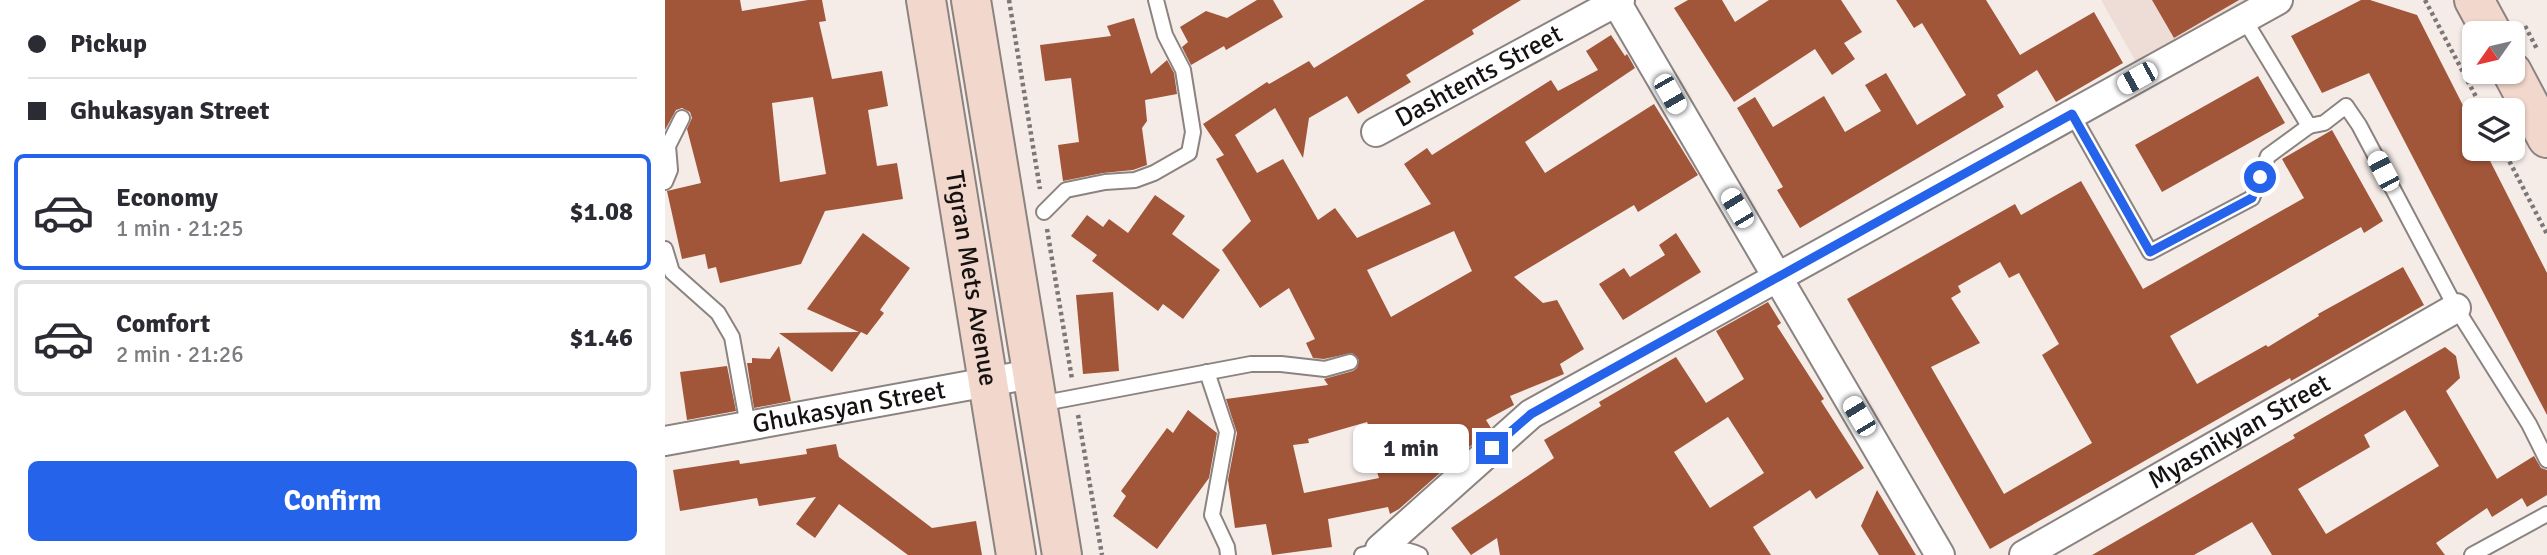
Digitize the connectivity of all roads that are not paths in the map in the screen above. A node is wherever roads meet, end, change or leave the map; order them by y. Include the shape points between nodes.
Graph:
1 (926, 0) edge
2 (971, 0) edge
3 (1156, 0) edge
4 (2278, 0) edge
5 (2474, 0) edge
6 (1617, 1) edge
7 (2244, 19) junction
8 (2499, 21) edge
9 (2527, 64) edge
10 (2072, 114) junction
11 (682, 118) dead end
12 (2309, 126) junction
13 (1376, 132) dead end
14 (2547, 138) edge
15 (665, 182) edge
16 (1044, 212) road end
17 (665, 249) edge
18 (1777, 277) junction
19 (2456, 307) junction
20 (1350, 362) dead end
21 (1207, 372) junction
22 (988, 382) junction
23 (1035, 389) junction
24 (748, 426) junction
25 (665, 440) edge
26 (2547, 460) edge
27 (2547, 514) edge
28 (1371, 552) edge
29 (1016, 555) edge
30 (1062, 555) edge
31 (1228, 555) edge
32 (1420, 555) edge
33 (1940, 555) edge
34 (2024, 555) edge
35 (2472, 555) edge

1 - 22 main road, Tigran Mets Avenue
2 - 23 main road, Tigran Mets Avenue
3 - 16 lane via 1165,36 1182,69 1193,132 1189,153 1135,180 1066,190
4 - 7 street
5 - 8 main road
6 - 13 street, Dashtents Street
6 - 18 street
7 - 10 street
7 - 12 lane
9 - 14 main road
10 - 12 lane via 2150,252 2252,198 2268,156
10 - 18 street
11 - 15 lane via 668,146 670,170
12 - 19 lane via 2324,123 2346,106
17 - 24 lane via 672,272 717,313 732,337
18 - 28 street via 1531,414
18 - 33 street
19 - 26 lane
19 - 34 street, Myasnikyan Street
20 - 21 lane via 1325,369 1251,364
21 - 23 lane via 1075,397
21 - 31 lane via 1227,432 1212,515
22 - 23 street, Ghukasyan Street
22 - 24 street, Ghukasyan Street
22 - 29 main road, Tigran Mets Avenue
23 - 30 main road, Tigran Mets Avenue
24 - 25 street, Ghukasyan Street
27 - 35 lane
28 - 32 lane

